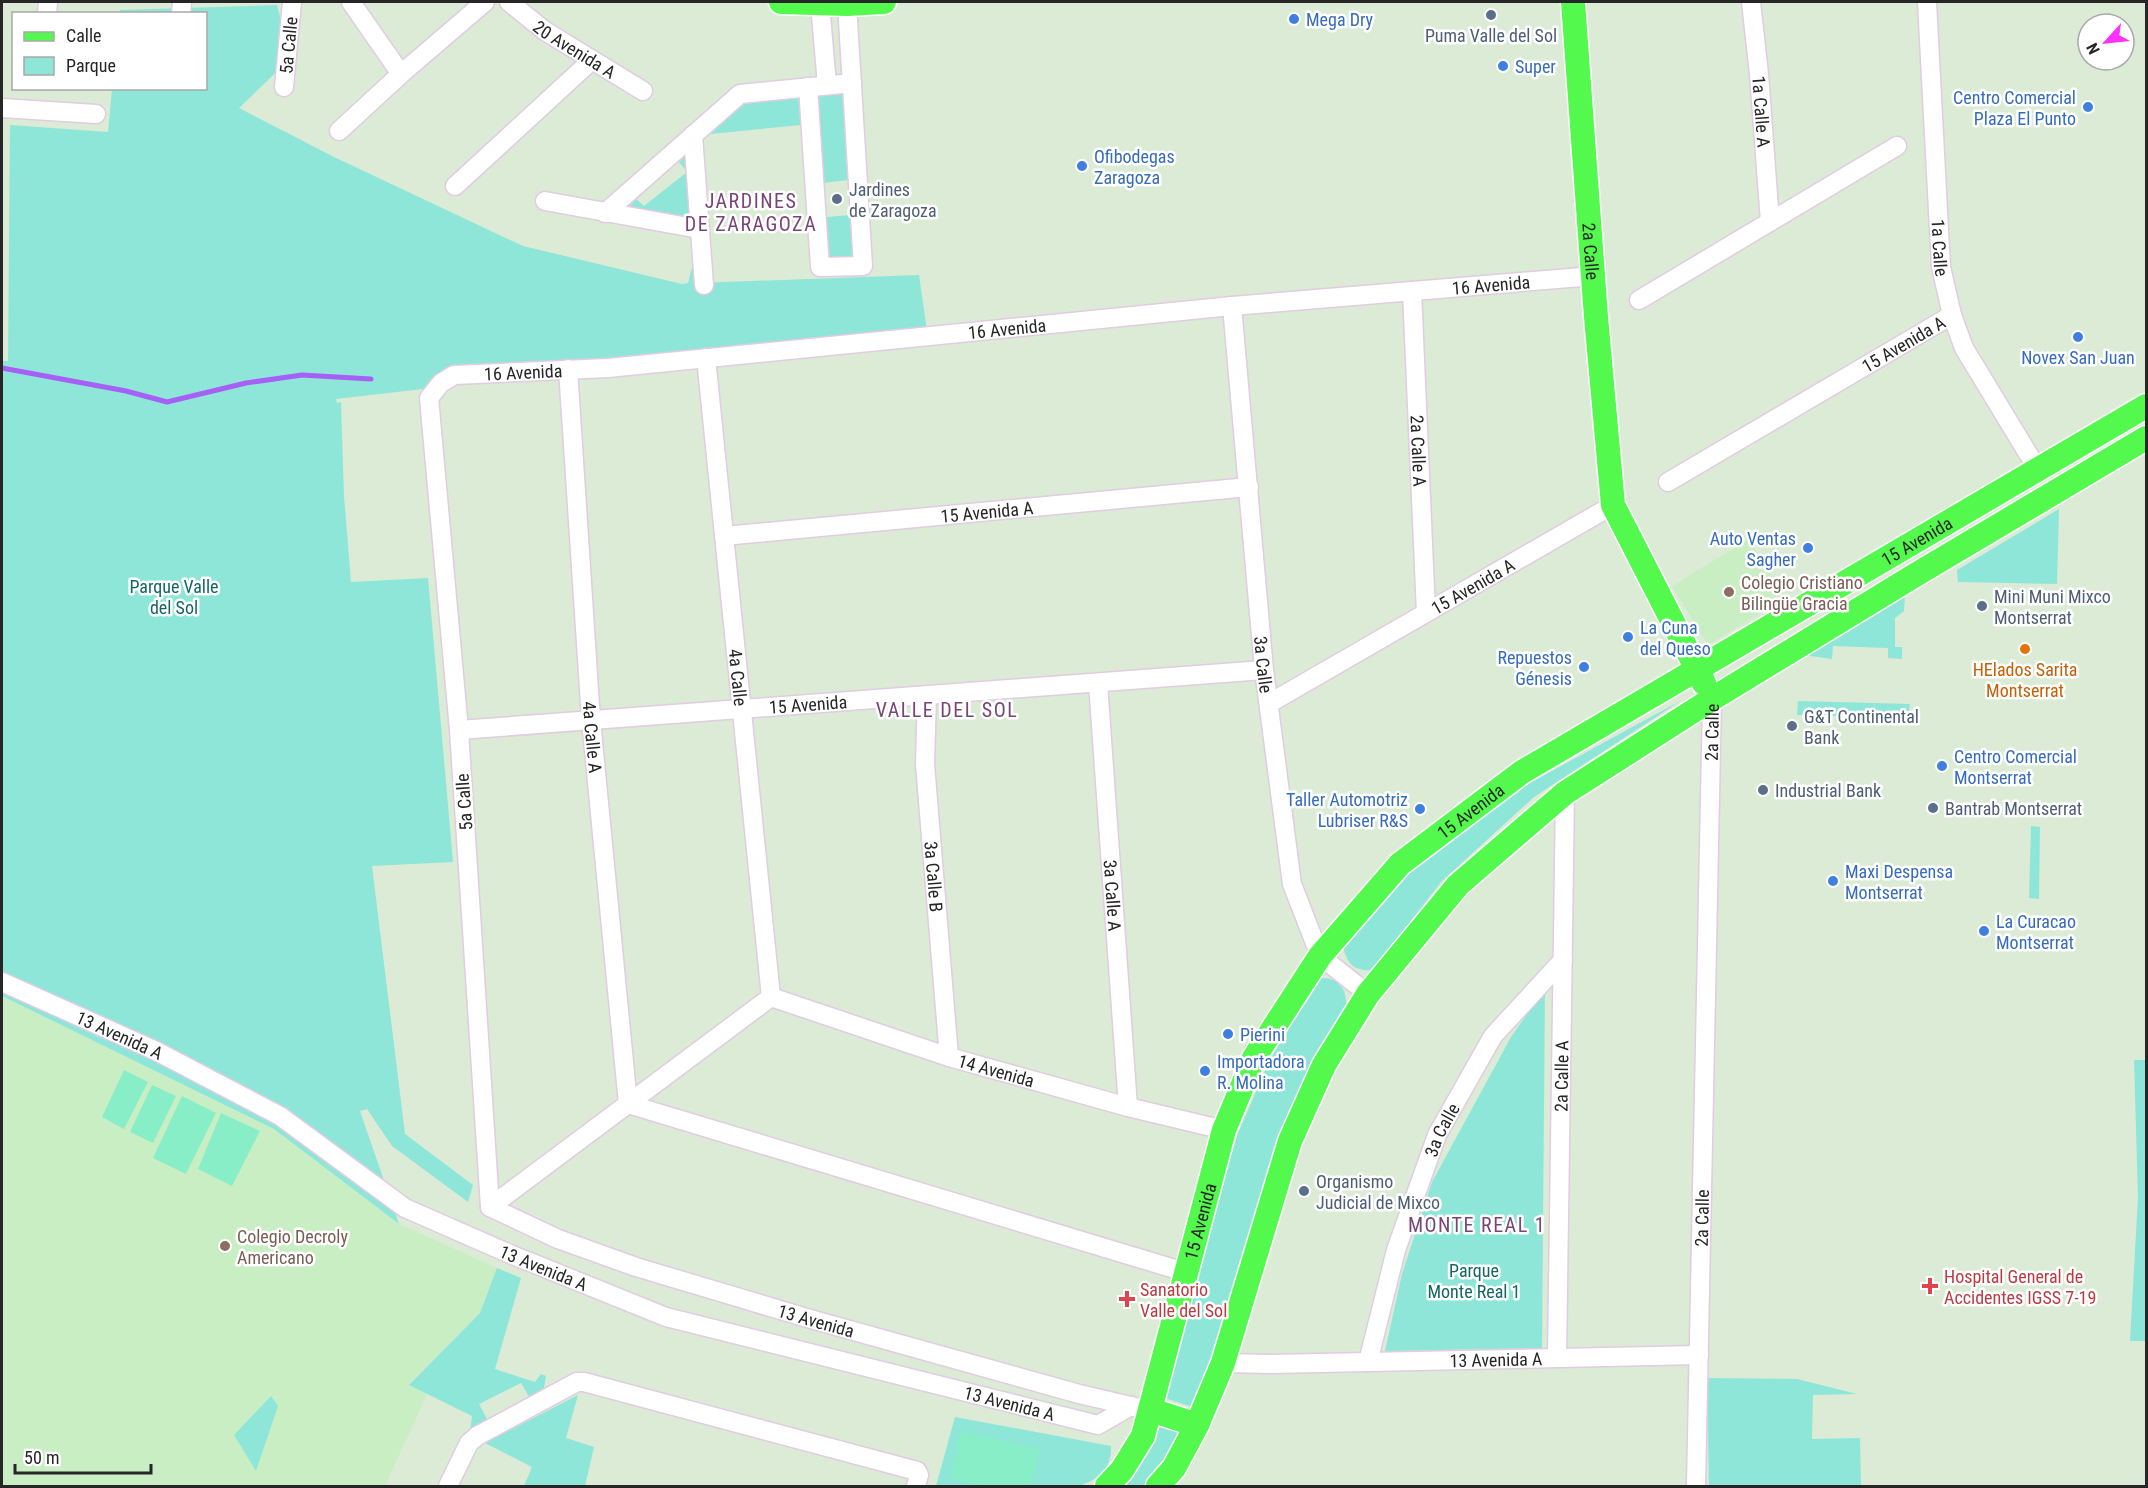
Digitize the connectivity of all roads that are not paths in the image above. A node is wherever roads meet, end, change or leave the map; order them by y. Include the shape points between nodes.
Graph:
1 (292, 2) edge
2 (351, 2) edge
3 (485, 2) edge
4 (509, 2) edge
5 (781, 2) edge
6 (884, 2) edge
7 (1573, 2) edge
8 (1751, 2) edge
9 (1927, 2) edge
10 (820, 4) junction
11 (847, 4) junction
12 (592, 60) junction
13 (401, 74) junction
14 (852, 83) junction
15 (827, 85) junction
16 (284, 87) dead end
17 (808, 87) junction
18 (643, 91) dead end
19 (2, 108) edge
20 (96, 114) dead end
21 (339, 131) dead end
22 (693, 135) junction
23 (1897, 146) dead end
24 (455, 186) dead end
25 (545, 201) dead end
26 (604, 213) junction
27 (1770, 222) junction
28 (699, 228) junction
29 (1594, 276) junction
30 (704, 285) dead end
31 (1412, 291) junction
32 (1640, 300) dead end
33 (1232, 306) junction
34 (1952, 315) junction
35 (706, 358) junction
36 (567, 369) junction
37 (429, 398) joint
38 (2146, 406) edge
39 (2146, 438) edge
40 (2038, 470) junction
41 (1668, 482) dead end
42 (1249, 487) junction
43 (1613, 505) junction
44 (724, 536) junction
45 (1426, 613) junction
46 (1679, 635) junction
47 (1264, 670) junction
48 (1697, 670) junction
49 (1098, 683) junction
50 (927, 695) junction
51 (1653, 697) junction
52 (1712, 699) junction
53 (1270, 703) junction
54 (742, 709) junction
55 (591, 720) junction
56 (459, 730) junction
57 (1565, 793) junction
58 (1320, 956) junction
59 (1563, 960) junction
60 (2, 982) edge
61 (1368, 994) junction
62 (771, 997) junction
63 (949, 1057) junction
64 (628, 1104) junction
65 (1128, 1107) junction
66 (1224, 1130) junction
67 (490, 1207) junction
68 (1185, 1272) junction
69 (1699, 1355) junction
70 (1557, 1358) junction
71 (1368, 1362) junction
72 (1223, 1363) junction
73 (1141, 1408) junction
74 (1197, 1425) junction
75 (448, 1486) edge
76 (916, 1486) edge
77 (1107, 1486) edge
78 (1158, 1486) edge
79 (1696, 1486) edge

1 - 16 street, 5a Calle
2 - 13 street
3 - 13 street
4 - 12 street, 20 Avenida A via 545,31
5 - 10 main road
6 - 11 main road
7 - 29 main road, 2a Calle
8 - 27 street, 1a Calle A
9 - 34 street, 1a Calle via 1941,267
10 - 11 main road
10 - 15 street
11 - 14 street
12 - 18 street, 20 Avenida A
12 - 24 street
13 - 21 street
14 - 15 street
14 - 17 street via 863,266 820,267
15 - 17 street
17 - 22 street via 740,94
19 - 20 street
22 - 26 street
22 - 28 street
23 - 27 street
25 - 26 street
26 - 28 street
27 - 32 street
28 - 30 street
29 - 31 street, 16 Avenida
29 - 43 main road, 2a Calle
31 - 33 street, 16 Avenida
31 - 45 street, 2a Calle A
33 - 35 street, 16 Avenida
33 - 42 street, 3a Calle
34 - 40 street, 1a Calle via 1964,348
34 - 41 street, 15 Avenida A
35 - 36 street, 16 Avenida
35 - 44 street, 4a Calle
36 - 37 street, 16 Avenida via 454,375
36 - 55 street, 4a Calle A
37 - 56 street, 5a Calle
38 - 40 main road, 15 Avenida
39 - 52 main road, 15 Avenida
40 - 48 main road, 15 Avenida
42 - 44 street, 15 Avenida A
42 - 47 street, 3a Calle
43 - 45 street, 15 Avenida A
43 - 46 main road, 2a Calle
44 - 54 street, 4a Calle
45 - 53 street, 15 Avenida A
46 - 48 main road, 2a Calle
46 - 51 main road via 1681,668
47 - 49 street, 15 Avenida
47 - 53 street, 3a Calle
48 - 51 main road, 15 Avenida
48 - 52 main road, 2a Calle
49 - 50 street, 15 Avenida
49 - 65 street, 3a Calle A
50 - 54 street, 15 Avenida
50 - 63 street, 3a Calle B via 925,764
51 - 58 main road, 15 Avenida via 1522,772 1400,864
52 - 57 main road, 15 Avenida
52 - 69 street, 2a Calle
53 - 58 street, 3a Calle via 1292,884
54 - 55 street, 15 Avenida
54 - 62 street, 4a Calle
55 - 56 street, 15 Avenida
55 - 64 street, 4a Calle A
56 - 67 street, 5a Calle
57 - 59 street, 2a Calle A
57 - 61 main road, 15 Avenida via 1458,885
58 - 61 street
58 - 66 main road, 15 Avenida via 1254,1058
59 - 70 street, 2a Calle A
59 - 71 street, 3a Calle via 1493,1036 1437,1136 1396,1250
60 - 73 street, 13 Avenida A via 156,1051 280,1116 405,1208 666,1317 1098,1425
61 - 72 main road, 15 Avenida via 1324,1065 1290,1141
62 - 63 street, 14 Avenida
62 - 64 street
63 - 65 street, 14 Avenida
64 - 67 street
64 - 68 street
65 - 66 street, 14 Avenida
66 - 68 main road, 15 Avenida
67 - 73 street, 13 Avenida via 558,1239 636,1267 1079,1394
68 - 73 main road, 15 Avenida
69 - 70 street, 13 Avenida A
69 - 79 street, 2a Calle
70 - 71 street, 13 Avenida A
71 - 72 street, 13 Avenida A
72 - 74 main road, 15 Avenida
73 - 74 main road
73 - 77 main road, 15 Avenida via 1143,1436
74 - 78 main road, 15 Avenida
75 - 76 street via 469,1443 477,1436 577,1382 584,1382 917,1472

